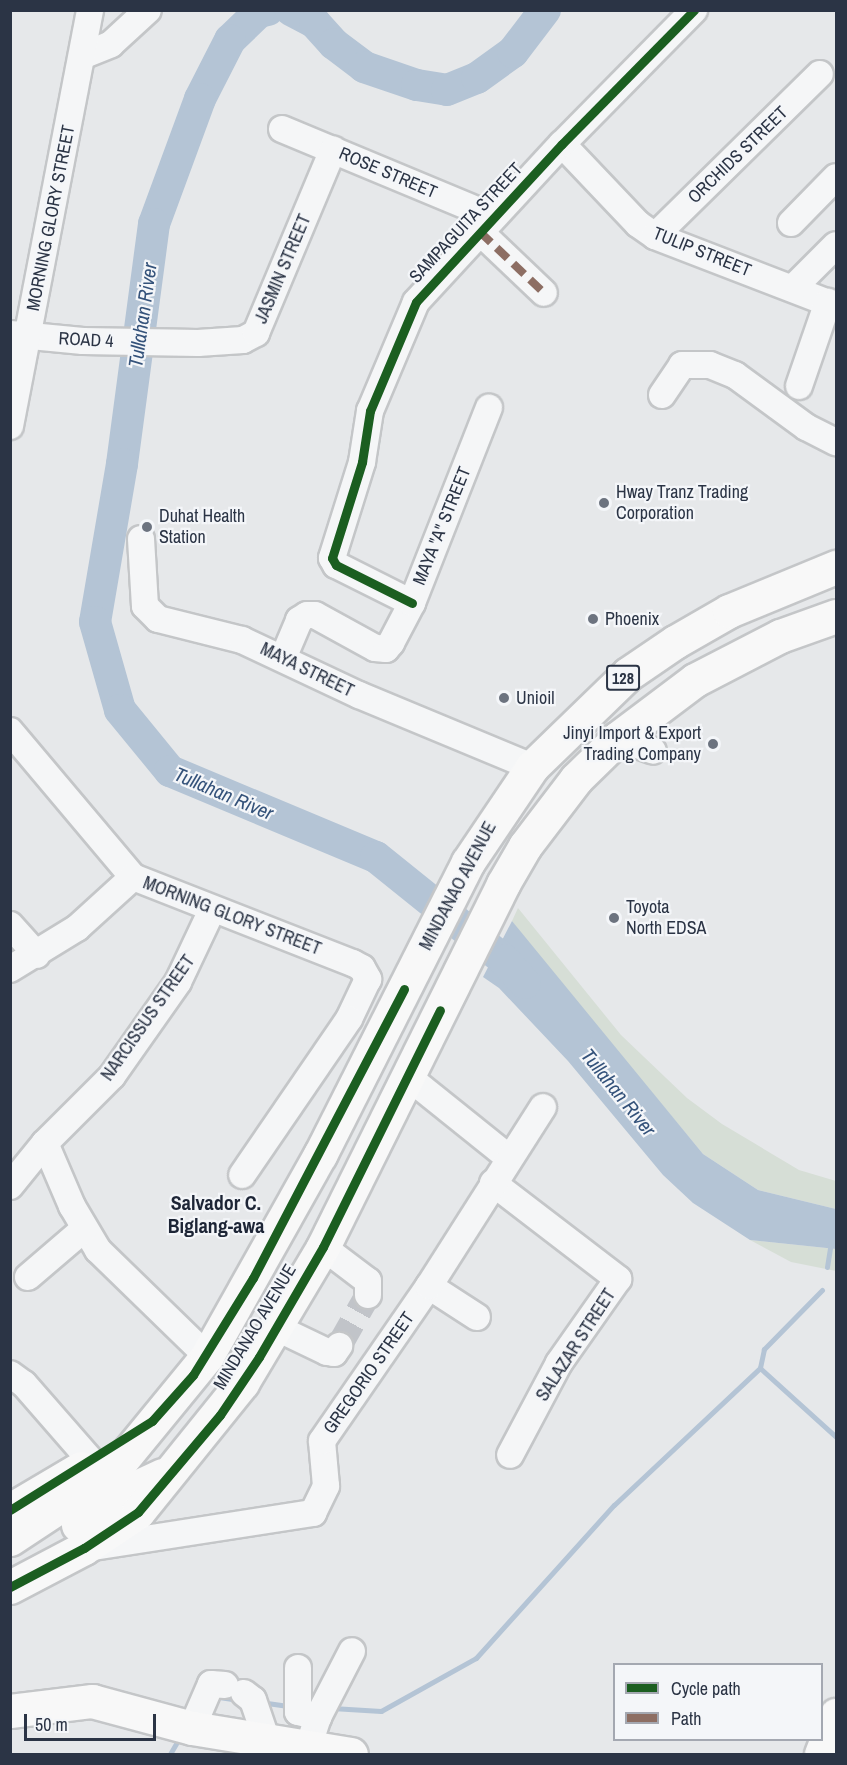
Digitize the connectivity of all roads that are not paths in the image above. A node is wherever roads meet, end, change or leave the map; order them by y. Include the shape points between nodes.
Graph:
1 (90, 10) edge
2 (148, 10) edge
3 (694, 10) edge
4 (82, 57) junction
5 (820, 74) dead end
6 (282, 129) dead end
7 (562, 144) junction
8 (333, 150) junction
9 (833, 187) edge
10 (791, 222) dead end
11 (487, 225) junction
12 (655, 236) junction
13 (837, 245) edge
14 (794, 287) junction
15 (544, 292) dead end
16 (832, 304) edge
17 (20, 335) edge
18 (198, 343) joint
19 (799, 386) dead end
20 (662, 395) dead end
21 (489, 408) dead end
22 (11, 422) edge
23 (837, 442) edge
24 (141, 539) dead end
25 (837, 567) edge
26 (837, 598) edge
27 (412, 603) junction
28 (837, 616) edge
29 (780, 636) junction
30 (284, 656) junction
31 (10, 731) edge
32 (618, 738) junction
33 (653, 751) dead end
34 (532, 767) junction
35 (133, 877) junction
36 (212, 910) junction
37 (10, 925) edge
38 (38, 955) junction
39 (10, 969) edge
40 (407, 1076) junction
41 (543, 1107) dead end
42 (45, 1143) junction
43 (320, 1155) junction
44 (509, 1158) junction
45 (242, 1175) dead end
46 (358, 1176) junction
47 (493, 1183) junction
48 (10, 1186) edge
49 (84, 1229) junction
50 (323, 1246) junction
51 (28, 1277) dead end
52 (429, 1286) junction
53 (368, 1295) dead end
54 (477, 1317) dead end
55 (277, 1328) junction
56 (339, 1346) dead end
57 (207, 1356) junction
58 (10, 1374) edge
59 (152, 1421) junction
60 (510, 1455) dead end
61 (92, 1461) junction
62 (170, 1472) junction
63 (10, 1510) edge
64 (10, 1539) edge
65 (84, 1548) junction
66 (10, 1564) edge
67 (10, 1587) edge
68 (352, 1651) dead end
69 (298, 1668) dead end
70 (10, 1711) edge
71 (837, 1715) edge
72 (318, 1717) junction
73 (192, 1728) junction
74 (267, 1741) junction
75 (308, 1747) junction
76 (351, 1755) edge
77 (821, 1755) edge

1 - 4 street, MORNING GLORY STREET
2 - 4 street via 111,44
3 - 7 street, SAMPAGUITA STREET
4 - 17 street, MORNING GLORY STREET
5 - 12 street, ORCHIDS STREET
6 - 8 street, ROSE STREET
7 - 11 street, SAMPAGUITA STREET
7 - 12 street, TULIP STREET via 638,224
8 - 11 street, ROSE STREET
8 - 18 street, JASMIN STREET via 256,333 243,340
9 - 10 street
11 - 15 street
11 - 27 street, SAMPAGUITA STREET via 416,302 370,411 362,462 333,548 336,565
12 - 14 street, TULIP STREET
13 - 14 street
14 - 16 street, TULIP STREET
16 - 19 street
17 - 18 street, ROAD 4 via 83,341
17 - 22 street, MORNING GLORY STREET
20 - 23 street via 682,365 710,365 735,375 806,427
21 - 27 street, MAYA "A" STREET
24 - 30 street, MAYA STREET via 145,606 151,614 166,622 227,635
25 - 34 main road, MINDANAO AVENUE / 128 via 755,599 675,642 628,674
26 - 29 main road via 803,613
27 - 30 street, MAYA "A" STREET via 386,649 375,648 315,615 307,615 299,620
28 - 29 main road, MINDANAO AVENUE / 128
29 - 32 main road, MINDANAO AVENUE / 128 via 695,680
30 - 34 street, MAYA STREET via 359,695
31 - 35 street, MORNING GLORY STREET
32 - 33 street
32 - 40 main road, MINDANAO AVENUE / 128 via 551,811 503,884
34 - 43 main road, MINDANAO AVENUE / 128 via 508,797 468,862
35 - 36 street, MORNING GLORY STREET
35 - 38 street via 77,928
36 - 42 street, NARCISSUS STREET via 178,982 112,1076
36 - 45 street, MORNING GLORY STREET via 353,963 368,979 349,1019
37 - 38 street
38 - 39 street
40 - 44 street
40 - 46 main road, MINDANAO AVENUE / 128
41 - 44 street, GREGORIO STREET
42 - 48 street, NARCISSUS STREET
42 - 49 street
43 - 46 main road
43 - 57 main road, MINDANAO AVENUE / 128
44 - 47 street, GREGORIO STREET
46 - 50 main road, MINDANAO AVENUE / 128
47 - 52 street, GREGORIO STREET
47 - 60 street, SALAZAR STREET via 618,1279 559,1363
49 - 51 street
49 - 57 street via 113,1266
50 - 53 street via 368,1281
50 - 55 main road, MINDANAO AVENUE / 128
52 - 54 street
52 - 65 street, GREGORIO STREET via 322,1441 326,1486 313,1513
55 - 56 street via 327,1352 334,1353
55 - 62 main road, MINDANAO AVENUE / 128 via 220,1415
57 - 59 main road, MINDANAO AVENUE / 128
58 - 61 street via 31,1391
59 - 61 main road, MINDANAO AVENUE / 128
59 - 64 main road, MINDANAO AVENUE / 128 via 113,1471
61 - 63 main road, MINDANAO AVENUE / 128
62 - 65 main road, MINDANAO AVENUE / 128 via 138,1512
62 - 66 main road, MINDANAO AVENUE / 128 via 128,1491
65 - 67 main road, MINDANAO AVENUE / 128
68 - 72 street
69 - 72 street via 298,1712
70 - 73 main road via 92,1701
71 - 77 main road
72 - 75 street
73 - 74 main road
73 - 74 street via 211,1684 252,1697
74 - 75 main road
75 - 76 main road

